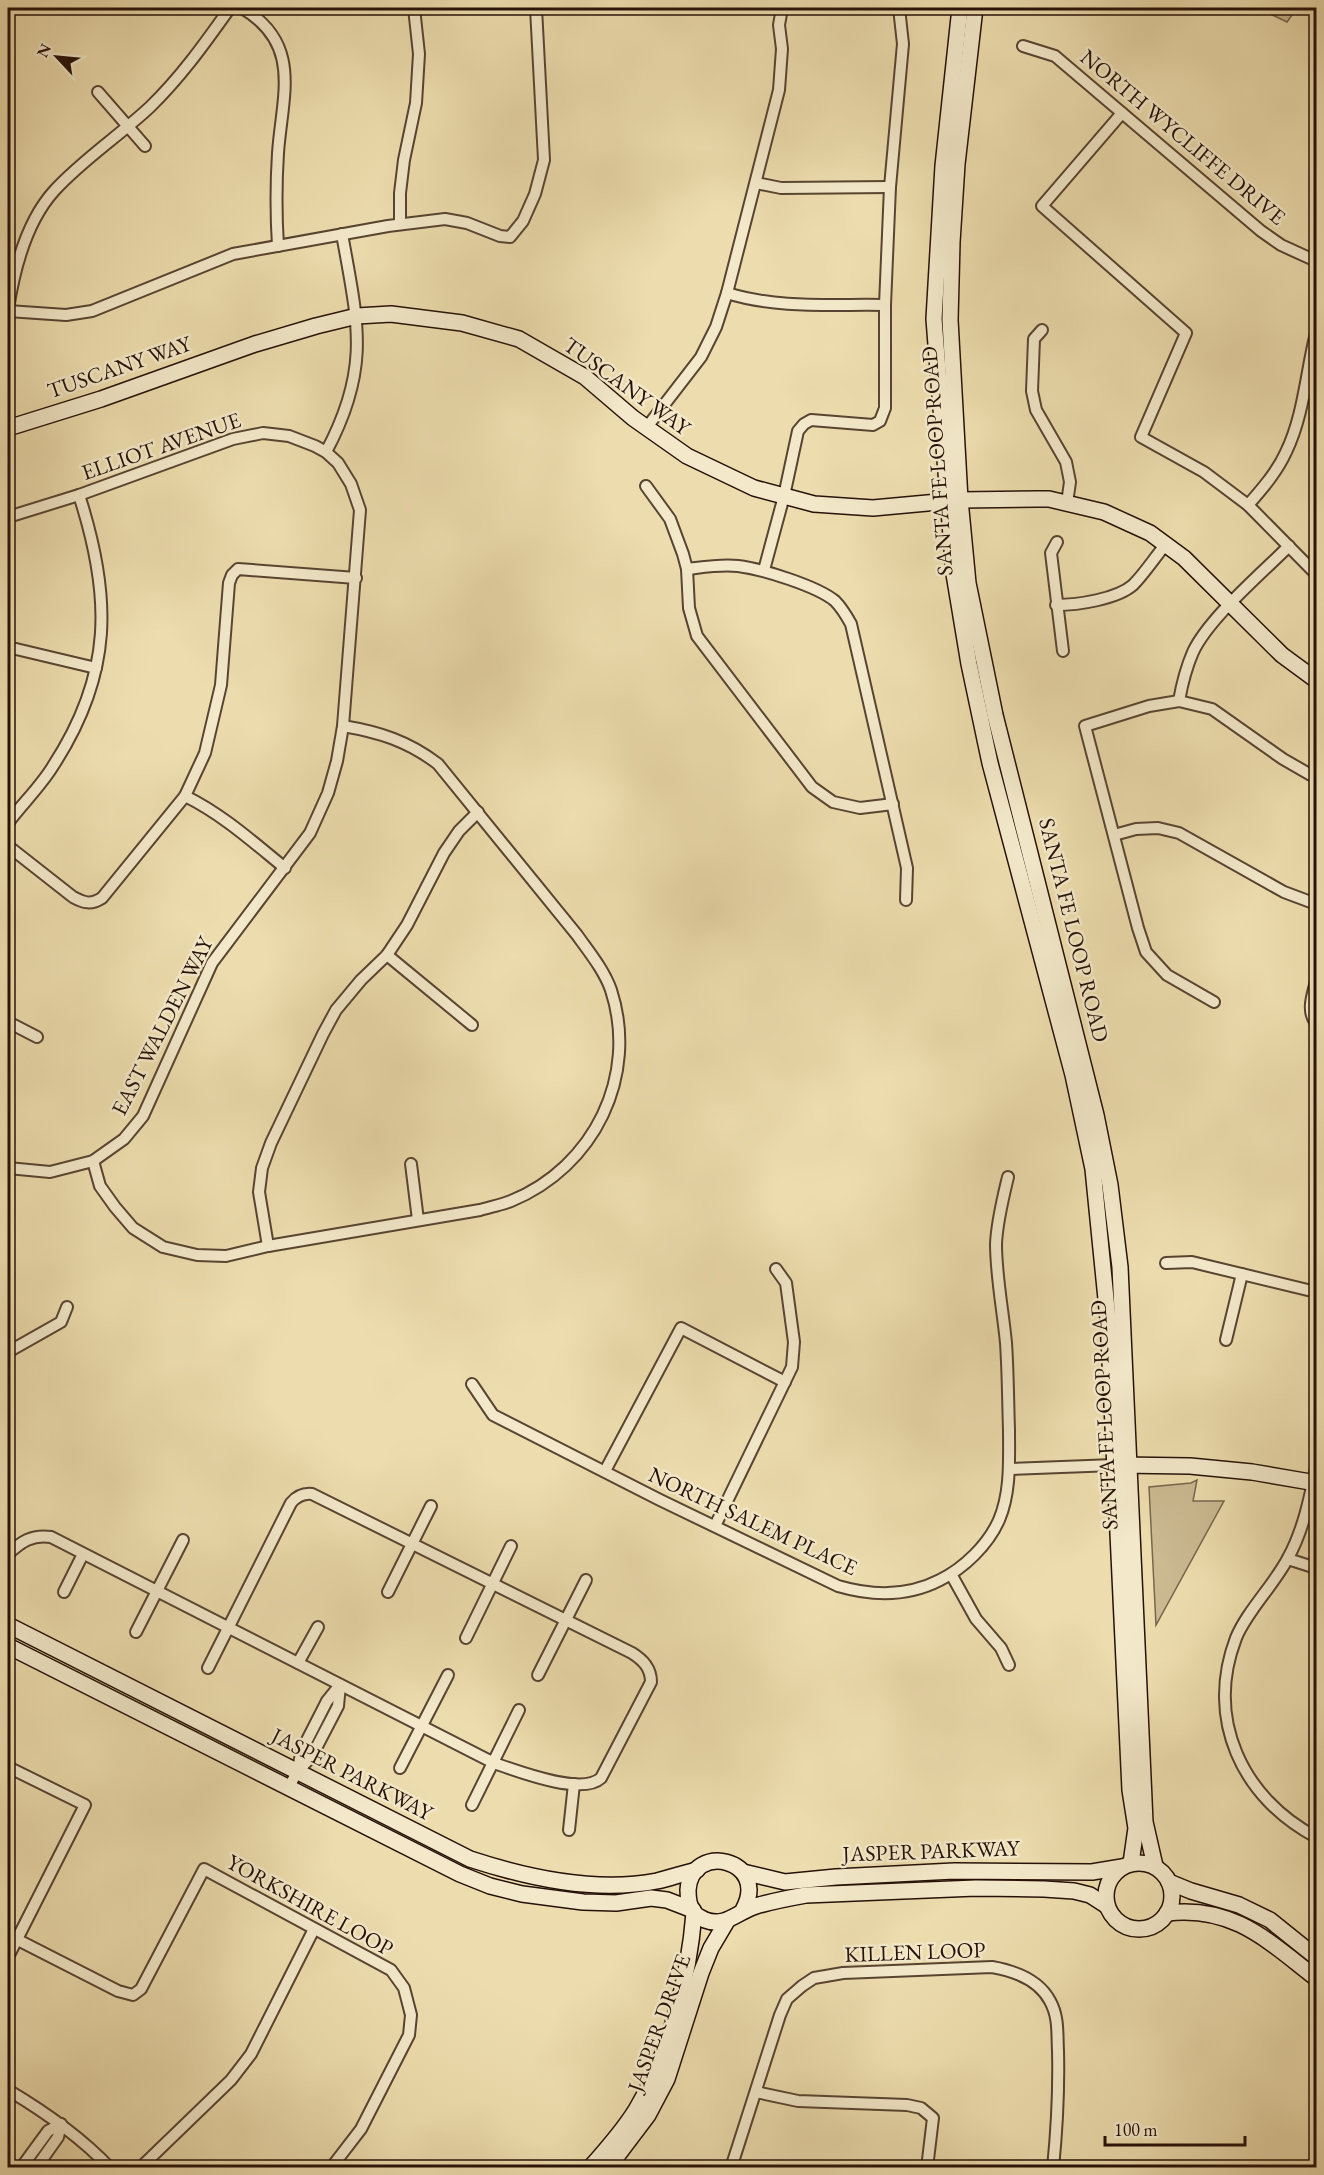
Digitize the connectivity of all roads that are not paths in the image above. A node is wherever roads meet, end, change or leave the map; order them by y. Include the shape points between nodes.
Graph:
1 (230, 8) edge
2 (242, 8) edge
3 (414, 8) edge
4 (536, 8) edge
5 (782, 8) edge
6 (899, 8) edge
7 (960, 8) edge
8 (975, 8) edge
9 (1023, 46) dead end
10 (98, 92) dead end
11 (1122, 113) junction
12 (128, 126) junction
13 (145, 146) dead end
14 (756, 183) junction
15 (890, 187) junction
16 (400, 224) junction
17 (342, 234) junction
18 (278, 246) junction
19 (1317, 261) edge
20 (727, 293) junction
21 (885, 305) junction
22 (8, 310) edge
23 (357, 316) junction
24 (1042, 330) dead end
25 (1317, 333) edge
26 (8, 423) edge
27 (647, 427) junction
28 (8, 428) edge
29 (326, 452) junction
30 (646, 486) dead end
31 (79, 495) junction
32 (784, 496) junction
33 (954, 501) junction
34 (1067, 503) junction
35 (1248, 505) junction
36 (8, 517) edge
37 (1057, 542) dead end
38 (1166, 544) junction
39 (1289, 546) junction
40 (687, 569) junction
41 (764, 570) junction
42 (1317, 574) edge
43 (356, 578) junction
44 (1231, 604) junction
45 (1056, 605) junction
46 (8, 648) edge
47 (1063, 651) dead end
48 (96, 668) junction
49 (1317, 680) edge
50 (1179, 701) junction
51 (343, 726) junction
52 (1317, 778) edge
53 (185, 796) junction
54 (893, 804) junction
55 (478, 812) junction
56 (8, 823) edge
57 (1114, 836) junction
58 (8, 846) edge
59 (285, 868) junction
60 (906, 900) dead end
61 (1317, 904) edge
62 (387, 955) junction
63 (1317, 981) edge
64 (1214, 1002) dead end
65 (1315, 1021) edge
66 (8, 1022) edge
67 (472, 1025) dead end
68 (37, 1037) dead end
69 (93, 1161) junction
70 (411, 1164) dead end
71 (8, 1168) edge
72 (1008, 1177) dead end
73 (418, 1220) junction
74 (268, 1246) junction
75 (1166, 1263) dead end
76 (776, 1269) dead end
77 (1242, 1274) junction
78 (1317, 1292) edge
79 (67, 1307) dead end
80 (1226, 1340) dead end
81 (9, 1347) edge
82 (785, 1382) junction
83 (472, 1384) dead end
84 (1122, 1465) junction
85 (1010, 1469) junction
86 (605, 1471) junction
87 (1316, 1478) edge
88 (431, 1506) dead end
89 (716, 1526) junction
90 (183, 1540) dead end
91 (412, 1543) junction
92 (512, 1546) dead end
93 (8, 1554) edge
94 (83, 1554) junction
95 (1288, 1559) junction
96 (1317, 1568) edge
97 (951, 1574) junction
98 (586, 1580) dead end
99 (492, 1585) junction
100 (158, 1591) junction
101 (64, 1592) dead end
102 (388, 1592) dead end
103 (566, 1621) junction
104 (8, 1625) edge
105 (229, 1627) junction
106 (318, 1627) dead end
107 (136, 1632) dead end
108 (466, 1638) dead end
109 (8, 1646) edge
110 (298, 1663) junction
111 (1009, 1665) dead end
112 (208, 1668) dead end
113 (448, 1675) dead end
114 (538, 1675) dead end
115 (340, 1685) junction
116 (519, 1710) dead end
117 (421, 1726) junction
118 (494, 1763) junction
119 (8, 1767) edge
120 (400, 1768) dead end
121 (297, 1772) junction
122 (574, 1784) junction
123 (288, 1789) junction
124 (472, 1805) dead end
125 (569, 1830) dead end
126 (1317, 1837) edge
127 (1127, 1865) junction
128 (1155, 1866) junction
129 (697, 1869) junction
130 (743, 1872) junction
131 (1169, 1882) junction
132 (1107, 1906) junction
133 (743, 1910) junction
134 (694, 1912) junction
135 (1167, 1913) junction
136 (727, 1921) junction
137 (314, 1929) junction
138 (16, 1940) junction
139 (8, 1957) edge
140 (1317, 1957) edge
141 (1317, 1978) edge
142 (8, 2090) edge
143 (756, 2092) junction
144 (61, 2124) junction
145 (21, 2168) edge
146 (36, 2168) edge
147 (110, 2168) edge
148 (140, 2168) edge
149 (331, 2168) edge
150 (590, 2168) edge
151 (608, 2168) edge
152 (731, 2168) edge
153 (927, 2168) edge
154 (1053, 2168) edge

1 - 12 street via 179,77
2 - 18 street via 254,14 274,38 286,67 275,197
3 - 16 street via 419,54 416,103 404,160
4 - 16 street via 544,160 523,221 510,237 445,219
5 - 14 street via 779,90
6 - 15 street via 903,44
7 - 33 main road, SANTA FE LOOP ROAD via 943,166 934,319
8 - 33 main road, SANTA FE LOOP ROAD via 952,242
9 - 11 street, NORTH WYCLIFFE DRIVE via 1055,56
10 - 12 street
11 - 19 street, NORTH WYCLIFFE DRIVE via 1261,231
11 - 35 street via 1042,206 1186,333 1141,437 1204,472
12 - 13 street
12 - 22 street via 47,201 22,250
14 - 15 street via 781,188
14 - 20 street
15 - 21 street
16 - 17 street
17 - 18 street
17 - 23 street
18 - 22 street via 233,254 92,311 66,315
20 - 21 street via 782,305
20 - 27 street via 701,357
21 - 32 street via 885,408 880,421 873,425 811,420 804,424 798,431
23 - 27 main road, TUSCANY WAY via 391,314 462,323 519,339 585,377
23 - 28 main road, TUSCANY WAY via 255,344
23 - 29 street via 355,380 348,406
24 - 34 street via 1034,339 1032,391 1036,410 1066,462 1070,482
25 - 35 street via 1286,452
26 - 28 street
27 - 32 main road, TUSCANY WAY via 687,456 754,488
29 - 31 street, ELLIOT AVENUE via 289,436 263,433 233,439
29 - 43 street, EAST WALDEN WAY via 351,484 360,510
30 - 40 street via 670,519
31 - 36 street, ELLIOT AVENUE
31 - 48 street via 98,566 101,633
32 - 33 main road, TUSCANY WAY via 814,504 873,508
32 - 41 street
33 - 34 main road, TUSCANY WAY via 1049,499
33 - 84 main road, SANTA FE LOOP ROAD via 954,574 969,664 1093,1169
34 - 38 main road, TUSCANY WAY via 1104,512
35 - 39 street
37 - 45 street via 1051,553
38 - 44 main road, TUSCANY WAY
38 - 45 street via 1132,585 1119,594
39 - 42 street
39 - 44 street
40 - 41 street via 736,566
40 - 54 street via 689,608 697,636 812,787 833,802 860,808
41 - 54 street via 822,594 845,612
43 - 51 street, EAST WALDEN WAY
43 - 53 street via 238,569 232,575 221,685 213,724 205,753
44 - 49 main road, TUSCANY WAY via 1282,655
44 - 50 street via 1207,629 1194,650
45 - 47 street
46 - 48 street
48 - 56 street via 73,733 52,768
50 - 52 street via 1212,708 1283,759
50 - 57 street via 1085,726
51 - 55 street via 393,737 425,754
51 - 59 street, EAST WALDEN WAY via 327,793 310,832
53 - 58 street via 95,903 73,897
53 - 59 street via 225,820
54 - 60 street via 907,868
55 - 62 street via 444,853 412,917
55 - 73 street via 598,965 611,989 620,1063 612,1094 596,1129 573,1159 546,1182 511,1201
57 - 61 street via 1136,829 1158,828 1179,833 1284,892
57 - 64 street via 1146,952 1167,975
59 - 69 street, EAST WALDEN WAY via 212,963 143,1116 124,1139
62 - 67 street
62 - 74 street via 336,1010 271,1143 259,1192
63 - 65 street via 1311,1006
66 - 68 street
69 - 71 street, EAST WALDEN WAY via 50,1172
69 - 74 street via 100,1186 115,1207 133,1228 163,1247 226,1257
70 - 73 street
72 - 85 street, NORTH SALEM PLACE via 996,1244 1006,1347
73 - 74 street
75 - 77 street via 1192,1262
76 - 82 street via 786,1283 794,1342 792,1367
77 - 78 street
77 - 80 street
79 - 81 street via 61,1322
82 - 86 street via 681,1328
82 - 89 street
83 - 86 street, NORTH SALEM PLACE via 493,1415
84 - 85 street
84 - 87 main road via 1190,1466
84 - 127 main road, SANTA FE LOOP ROAD via 1130,1790 1136,1827
84 - 128 main road, SANTA FE LOOP ROAD via 1144,1822
85 - 97 street, NORTH SALEM PLACE via 999,1519 989,1538
86 - 89 street, NORTH SALEM PLACE
87 - 95 street
88 - 91 street
89 - 97 street, NORTH SALEM PLACE via 838,1586 861,1593 911,1591
90 - 100 street
91 - 99 street
91 - 102 street
91 - 105 street via 312,1494 296,1497
92 - 99 street
93 - 94 street via 23,1541 40,1536 51,1537
94 - 100 street
94 - 101 street
95 - 96 street
95 - 126 street via 1237,1636 1227,1667 1225,1706 1232,1743 1244,1771 1284,1817
97 - 111 street via 976,1619 1001,1648
98 - 103 street
99 - 103 street
99 - 108 street
100 - 105 street
100 - 107 street
103 - 114 street
103 - 122 street via 632,1653 651,1675 651,1682 601,1778 592,1784
104 - 121 main road, JASPER PARKWAY
105 - 110 street
105 - 112 street
106 - 110 street
109 - 123 main road, JASPER PARKWAY
110 - 115 street
113 - 117 street
115 - 117 street
115 - 121 street via 327,1701 302,1750
116 - 118 street
117 - 118 street
117 - 120 street
118 - 122 street
118 - 124 street
119 - 138 street via 85,1805
121 - 123 street
121 - 129 main road, JASPER PARKWAY via 470,1859 501,1869 579,1883 615,1885 656,1881
122 - 125 street
123 - 134 main road, JASPER PARKWAY via 490,1886 583,1902 667,1900
127 - 128 main road via 1139,1862
127 - 130 main road, JASPER PARKWAY via 1092,1872 954,1870 785,1882
127 - 132 main road via 1108,1884
128 - 131 main road
129 - 130 main road via 721,1860
129 - 134 main road via 688,1894
130 - 133 main road via 750,1891
131 - 135 main road via 1172,1903
131 - 140 main road via 1239,1905 1270,1920
132 - 133 main road, JASPER PARKWAY via 1074,1891 976,1888 806,1895
132 - 135 main road via 1112,1916 1130,1928 1151,1927
133 - 136 main road
134 - 136 main road via 709,1921
134 - 150 main road, JASPER DRIVE via 686,1976 653,2075 615,2142
135 - 141 main road via 1216,1914 1254,1930
136 - 151 main road, JASPER DRIVE via 701,1973 668,2079 648,2115
137 - 138 street, YORKSHIRE LOOP via 204,1869 141,1989 133,1995
137 - 148 street via 251,2054 231,2080
137 - 149 street, YORKSHIRE LOOP via 391,1970 404,1988 411,2015 409,2035 361,2129
138 - 139 street
142 - 144 street
143 - 152 street, KILLEN LOOP
143 - 153 street via 798,2101 908,2104 921,2108 933,2118
143 - 154 street, KILLEN LOOP via 788,1999 814,1978 843,1973 993,1967 1008,1970 1036,1986 1050,2000 1057,2018 1058,2101
144 - 145 street via 48,2131
144 - 146 street via 58,2137
144 - 147 street

